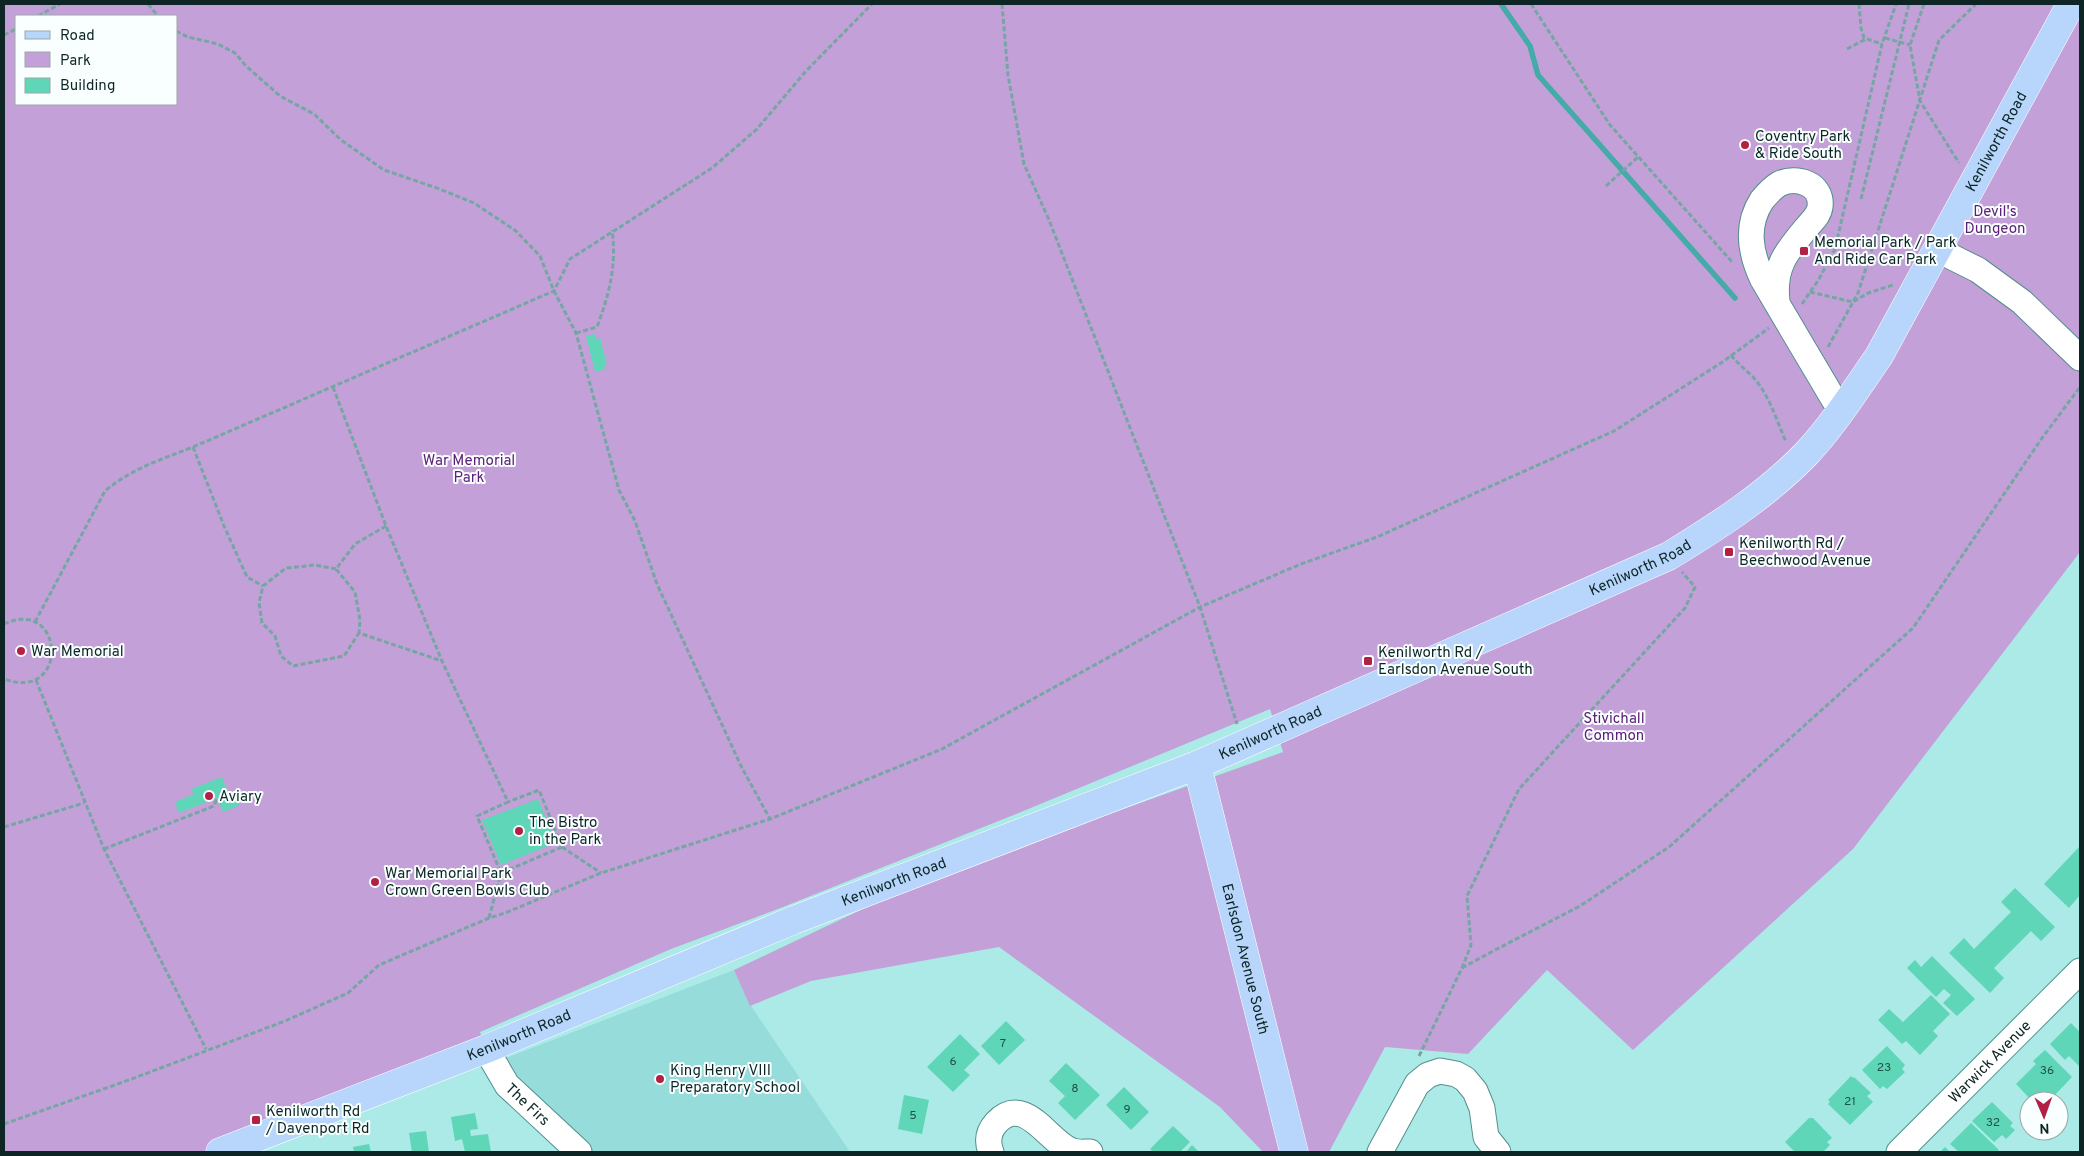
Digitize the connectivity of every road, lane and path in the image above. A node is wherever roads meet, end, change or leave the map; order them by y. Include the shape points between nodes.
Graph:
1 (60, 4) edge
2 (148, 4) edge
3 (872, 4) edge
4 (1002, 4) edge
5 (1531, 4) edge
6 (1860, 4) edge
7 (1896, 4) edge
8 (1909, 4) edge
9 (1924, 4) edge
10 (1976, 4) edge
11 (2071, 4) edge
12 (40, 15) edge
13 (157, 15) edge
14 (15, 29) edge
15 (178, 32) edge
16 (4, 35) edge
17 (1885, 38) junction
18 (1866, 39) junction
19 (1900, 42) junction
20 (1882, 44) junction
21 (1910, 45) junction
22 (1847, 49) dead end
23 (1920, 101) junction
24 (1638, 157) junction
25 (1978, 175) junction
26 (1606, 186) dead end
27 (1861, 198) dead end
28 (612, 230) junction
29 (1732, 237) dead end
30 (1938, 250) junction
31 (1744, 264) junction
32 (1918, 285) junction
33 (554, 291) junction
34 (1810, 292) junction
35 (1853, 302) junction
36 (1777, 314) junction
37 (576, 333) junction
38 (1731, 356) junction
39 (2080, 358) edge
40 (1815, 369) junction
41 (333, 387) junction
42 (2080, 387) edge
43 (1843, 409) junction
44 (193, 446) junction
45 (1796, 463) junction
46 (386, 526) junction
47 (1669, 556) junction
48 (336, 569) junction
49 (263, 586) junction
50 (1200, 607) junction
51 (36, 622) junction
52 (4, 624) edge
53 (360, 634) junction
54 (442, 661) junction
55 (4, 679) edge
56 (36, 680) junction
57 (1244, 743) junction
58 (1198, 765) junction
59 (217, 798) dead end
60 (508, 802) junction
61 (84, 803) junction
62 (770, 819) junction
63 (4, 826) edge
64 (562, 847) junction
65 (104, 849) junction
66 (500, 873) junction
67 (601, 873) junction
68 (488, 918) junction
69 (1462, 968) junction
70 (2080, 972) edge
71 (206, 1049) junction
72 (486, 1049) junction
73 (1417, 1061) dead end
74 (4, 1124) edge
75 (220, 1152) edge
76 (579, 1152) edge
77 (990, 1152) edge
78 (1076, 1152) edge
79 (1090, 1152) edge
80 (1294, 1152) edge
81 (1380, 1152) edge
82 (1498, 1152) edge
83 (1899, 1152) edge

1 - 12 path
2 - 13 path
3 - 28 path via 806,71 757,129 712,168
4 - 50 path via 1008,75 1024,164 1049,220
5 - 24 path via 1610,125
6 - 18 path via 1861,28
7 - 17 path
8 - 19 path
9 - 21 path
10 - 23 path via 1939,40
11 - 25 main road, Kenilworth Road
14 - 16 path
15 - 33 path via 218,44 235,53 280,96 314,114 341,140 384,170 437,188 488,211 516,231 540,256
17 - 19 path
17 - 20 path
18 - 20 path
18 - 22 path
19 - 21 path
19 - 27 path
20 - 34 path via 1835,249
21 - 23 path
23 - 25 path via 1960,164
23 - 35 path
24 - 26 path
24 - 31 path
25 - 30 main road, Kenilworth Road
28 - 33 path via 570,259
28 - 37 path via 614,259 608,297 597,327
29 - 31 street
30 - 32 main road, Kenilworth Road
30 - 39 street via 1978,270 2022,302
31 - 36 street via 1763,280
31 - 36 street via 1751,245 1752,222 1764,197 1779,184 1790,181 1810,184 1816,190 1820,206 1818,215 1795,241 1779,269 1775,283
32 - 35 path via 1892,285
32 - 43 main road, Kenilworth Road via 1879,356
33 - 37 path
33 - 41 path
34 - 35 path
34 - 36 path via 1802,304
35 - 40 path
36 - 38 path
36 - 40 street
37 - 62 path via 619,490 635,521 657,584 700,680
38 - 45 path via 1754,378 1771,406
38 - 50 path via 1614,432 1377,538 1301,564
40 - 43 street
41 - 44 path
41 - 46 path
42 - 69 path via 1913,628 1669,847 1580,906
43 - 45 main road, Kenilworth Road
44 - 49 path via 247,577
44 - 51 path via 135,469 105,491
45 - 47 main road, Kenilworth Road via 1725,522
46 - 48 path via 355,544
46 - 54 path
47 - 57 main road, Kenilworth Road
47 - 69 path via 1695,587 1685,608 1520,789 1467,896 1471,945
48 - 49 path via 315,565 286,568
48 - 53 path via 355,592
49 - 53 path via 259,603 262,623 275,636 281,656 293,666 344,656
50 - 57 path
50 - 62 path via 942,749
51 - 52 path via 27,619
51 - 56 path via 46,631 53,651 51,663
53 - 54 path
54 - 60 path
55 - 56 path via 14,682
56 - 61 path
57 - 58 main road, Kenilworth Road
58 - 72 main road, Kenilworth Road via 794,920
58 - 80 main road, Earlsdon Avenue South
59 - 65 path via 214,806
60 - 64 path via 539,790
60 - 66 path via 477,816
61 - 63 path
61 - 65 path
62 - 67 path
64 - 66 path
64 - 67 path
65 - 71 path
66 - 68 path
67 - 68 path
68 - 71 path via 379,965 348,993 284,1021
69 - 73 path
70 - 83 street, Warwick Avenue
71 - 74 path
72 - 75 main road, Kenilworth Road
72 - 76 street, The Firs via 507,1085
77 - 78 street via 988,1140 993,1127 1012,1114 1019,1114 1033,1119 1058,1142
78 - 79 street
81 - 82 street via 1417,1084 1440,1071 1456,1074 1475,1090 1482,1108 1486,1137

